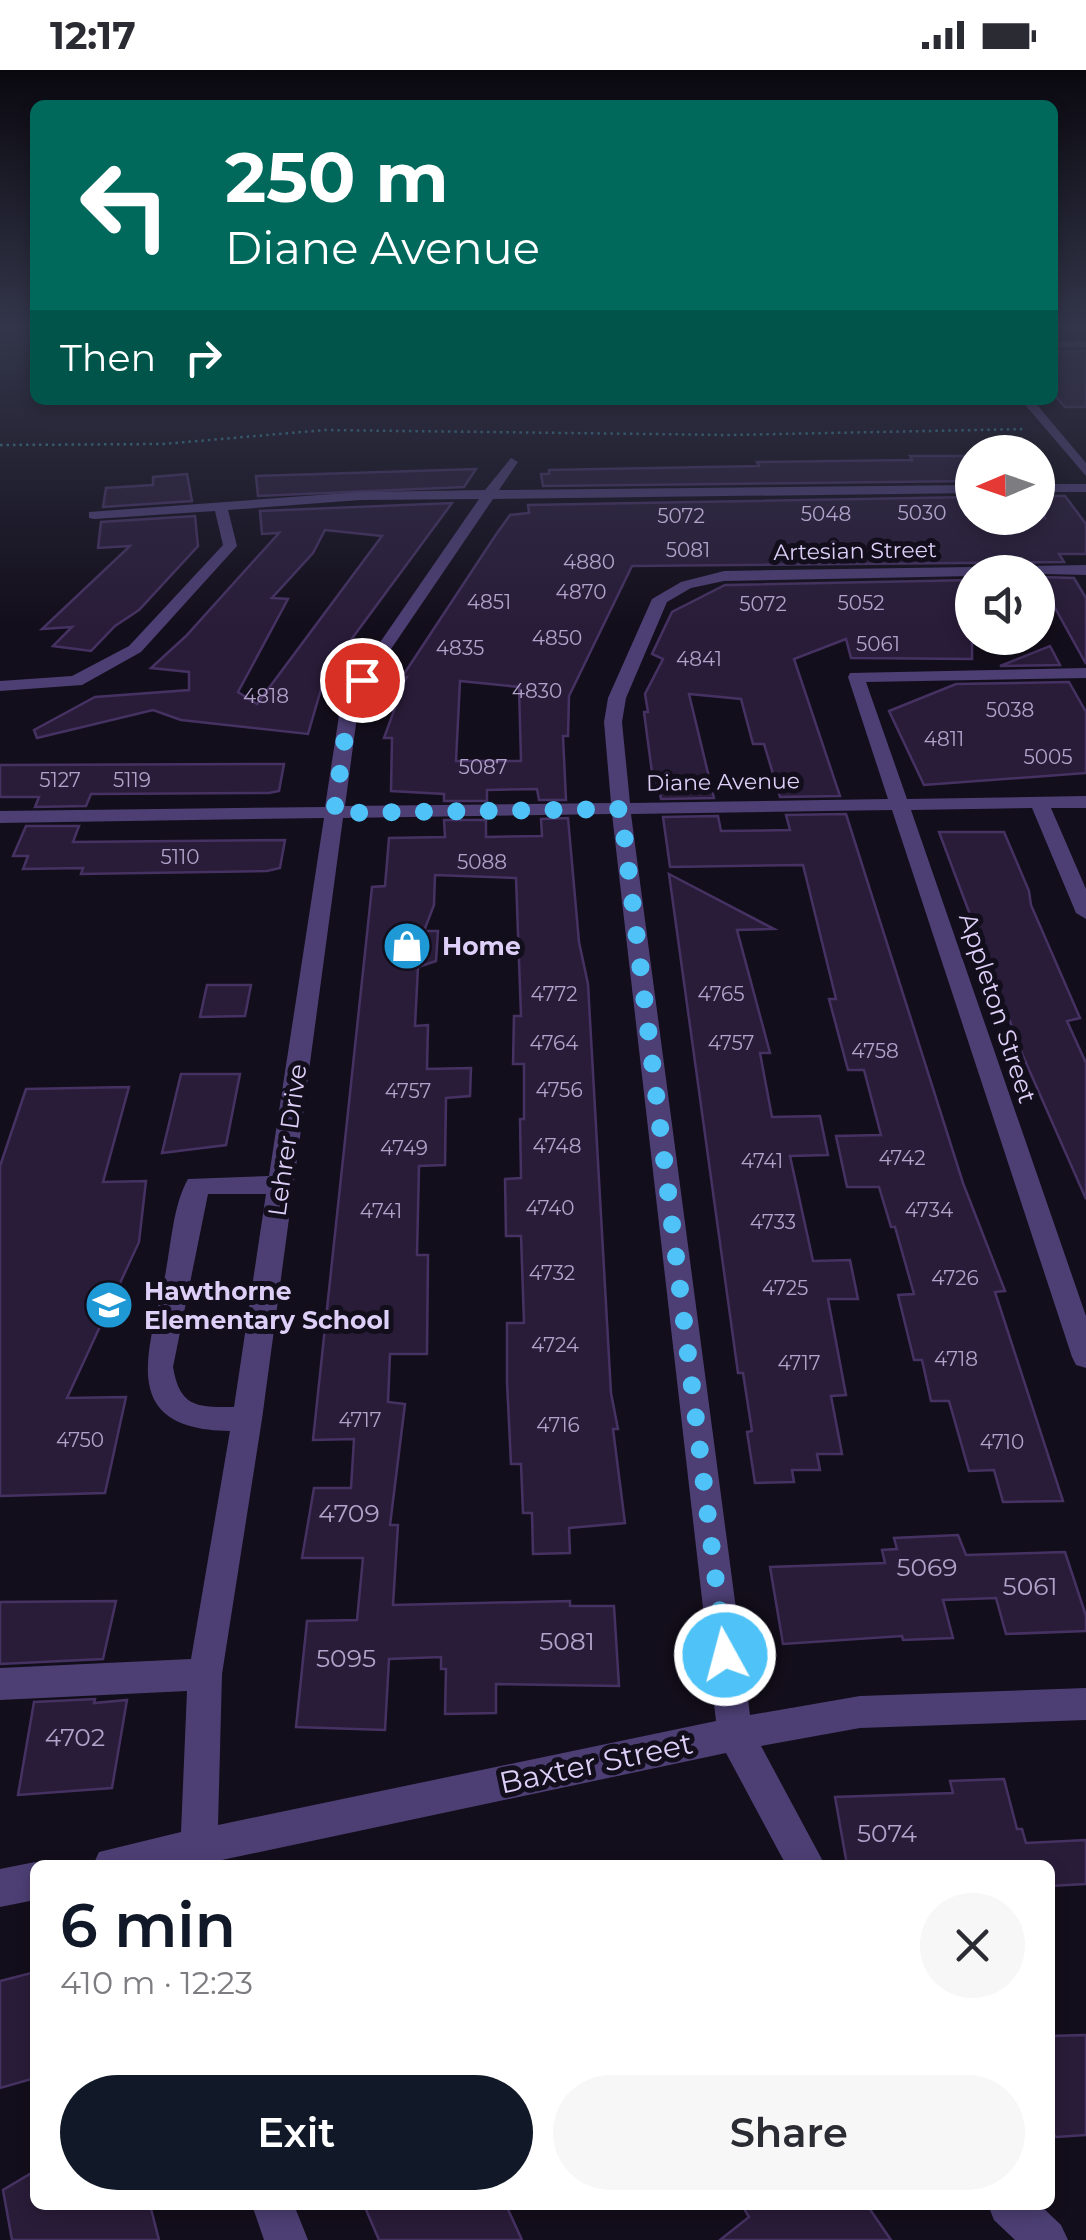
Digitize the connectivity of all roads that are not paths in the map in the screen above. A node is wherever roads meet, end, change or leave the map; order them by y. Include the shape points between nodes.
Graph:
1 (1049, 425) edge
2 (511, 462) dead end
3 (1086, 472) edge
4 (1055, 488) edge
5 (1086, 488) edge
6 (955, 489) edge
7 (490, 494) junction
8 (220, 504) junction
9 (94, 515) dead end
10 (1086, 570) edge
11 (1086, 673) edge
12 (0, 686) edge
13 (1038, 802) junction
14 (1086, 802) edge
15 (898, 805) junction
16 (621, 809) junction
17 (334, 813) junction
18 (0, 818) edge
19 (1086, 913) edge
20 (280, 1184) junction
21 (1080, 1321) edge
22 (1086, 1357) edge
23 (247, 1420) junction
24 (204, 1674) junction
25 (0, 1684) edge
26 (1086, 1704) edge
27 (735, 1734) junction
28 (197, 1857) edge
29 (165, 1860) edge
30 (803, 1860) edge
31 (30, 1882) edge
32 (0, 1888) edge
33 (275, 2210) edge
34 (1014, 2210) edge
35 (286, 2240) edge
36 (1046, 2240) edge

1 - 3 street
2 - 7 street, Lehrer Drive
4 - 5 street
6 - 7 street
7 - 8 street
7 - 17 street, Lehrer Drive via 362,680 349,709
8 - 9 street
8 - 12 street via 230,546 135,648 76,682
10 - 16 street, Artesian Street via 724,576 686,585 660,599 617,698
11 - 15 street, Appleton Street via 856,677
13 - 14 street, Diane Avenue
13 - 15 street, Diane Avenue
13 - 19 street
15 - 16 street, Diane Avenue
15 - 21 street, Appleton Street
16 - 17 street, Diane Avenue
16 - 27 street
17 - 18 street, Diane Avenue
17 - 20 street, Lehrer Drive
20 - 23 street, Lehrer Drive
20 - 23 street via 197,1185 158,1367 160,1390 175,1410 198,1419
21 - 22 street, Appleton Street
23 - 24 street, Lehrer Drive
24 - 25 street
24 - 28 street, Lehrer Drive
26 - 27 street, Baxter Street via 860,1712
27 - 28 street, Baxter Street
27 - 30 street
28 - 29 street, Baxter Street
31 - 32 street
33 - 35 street
34 - 36 street

